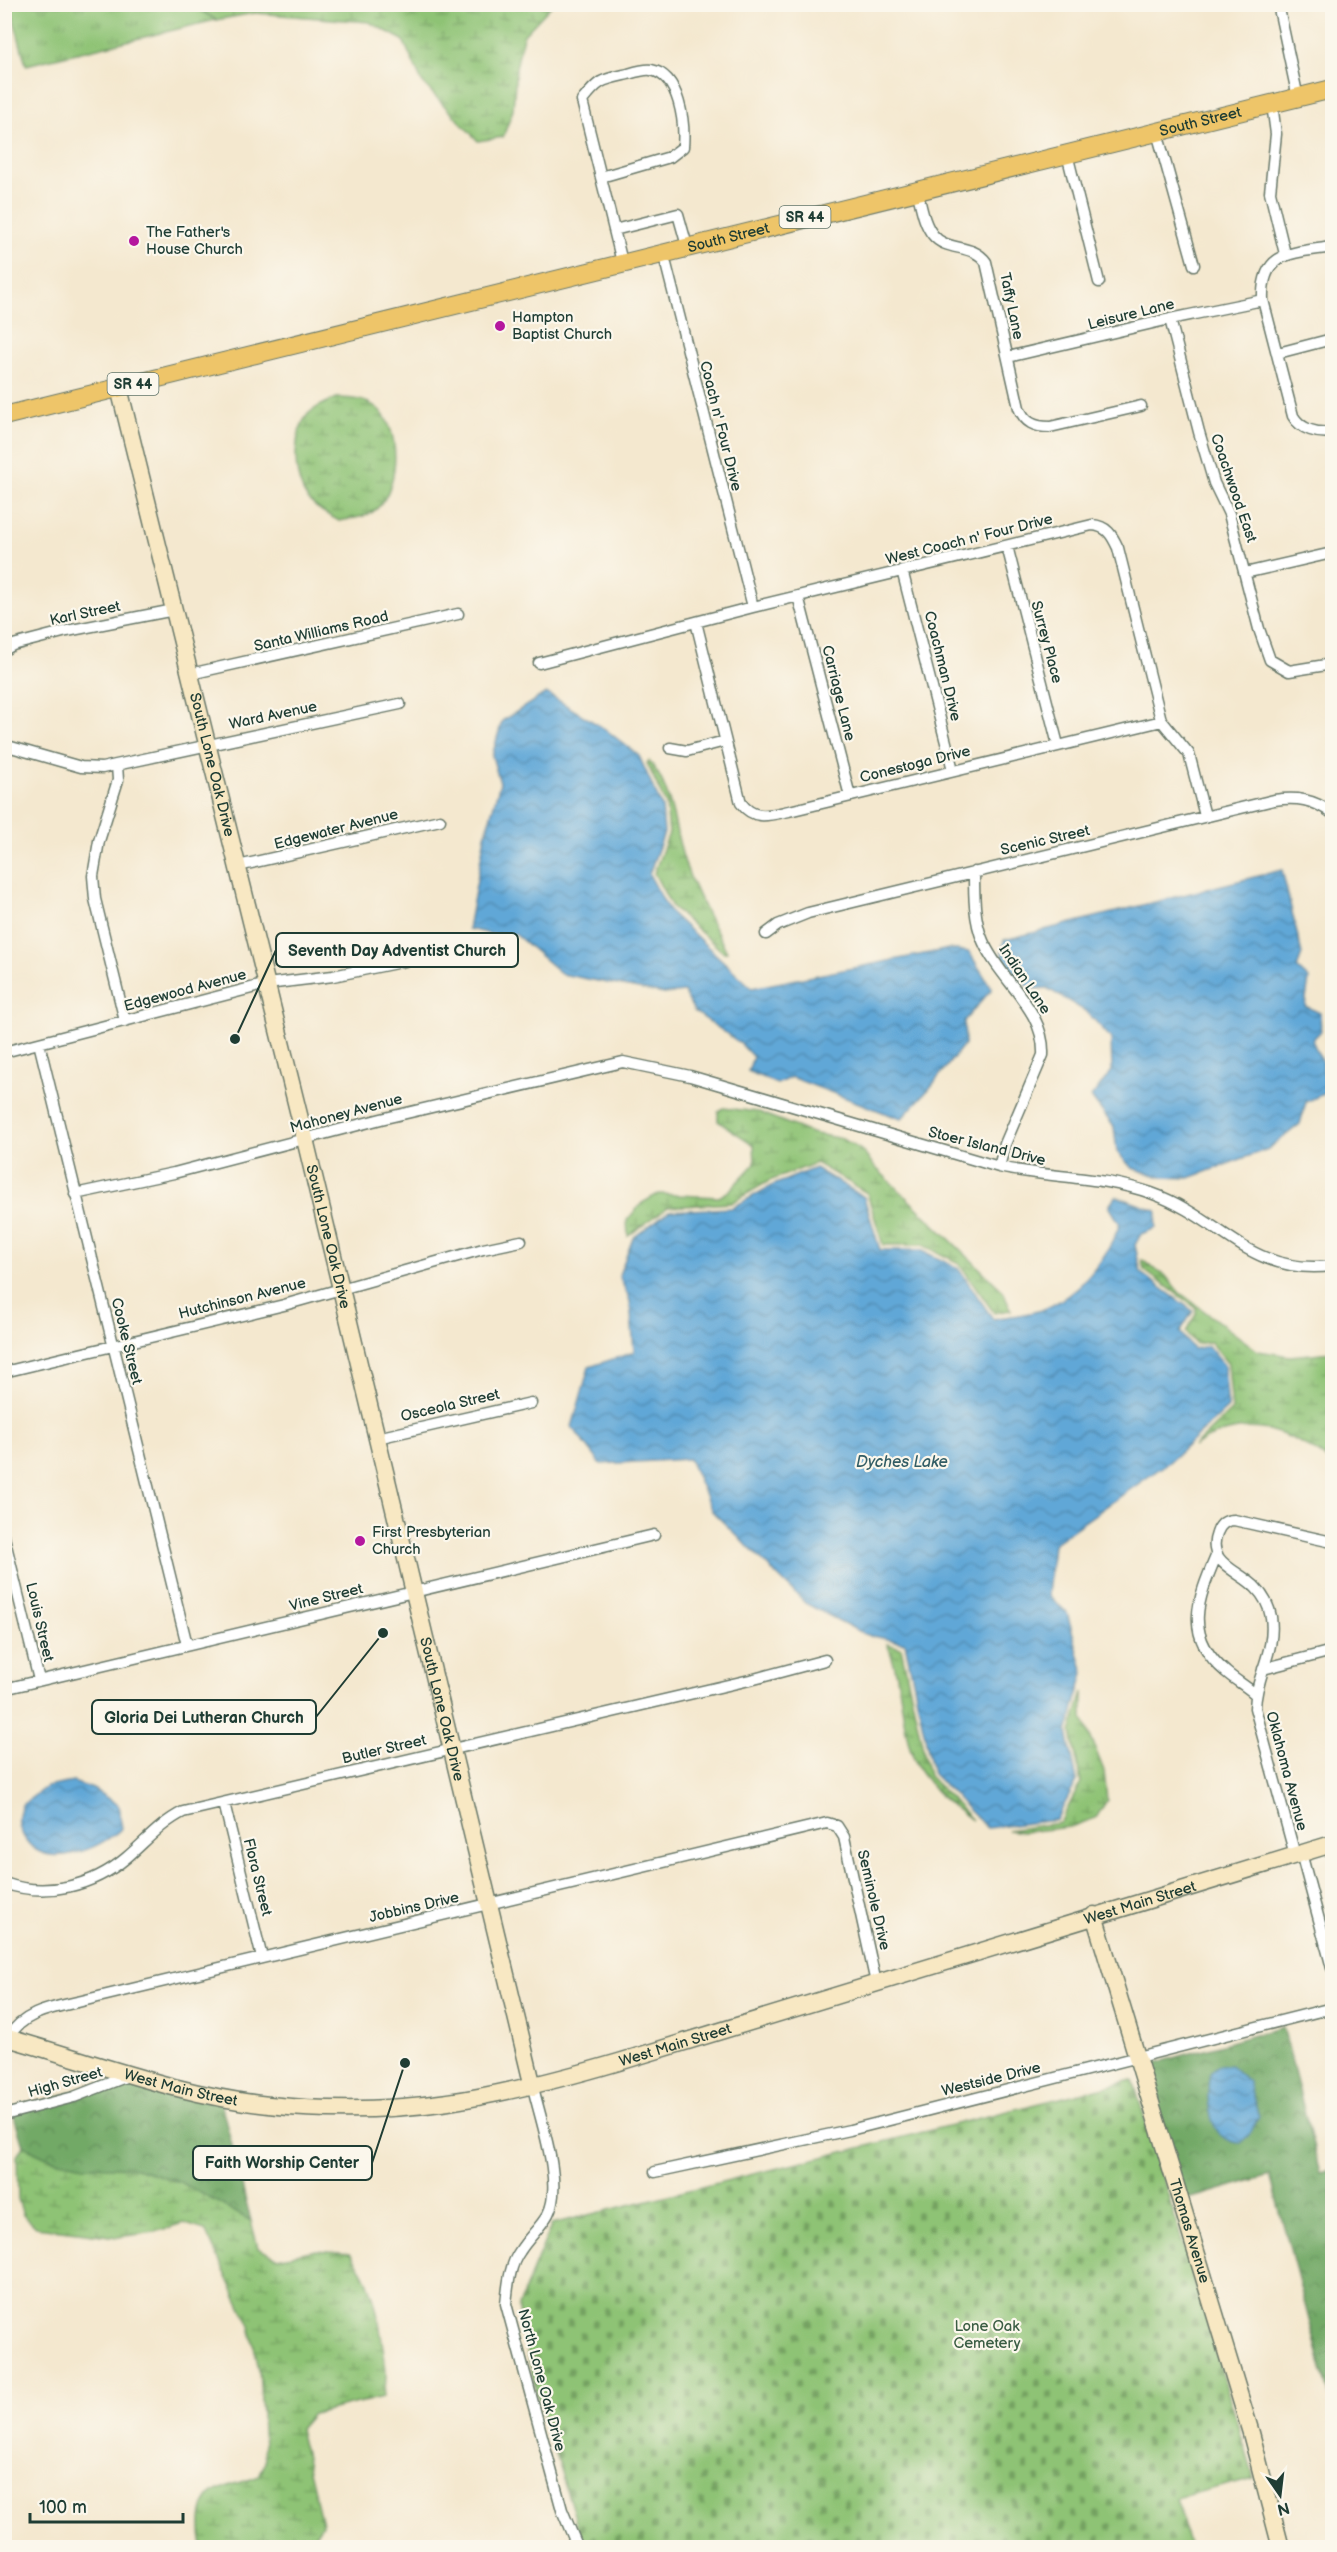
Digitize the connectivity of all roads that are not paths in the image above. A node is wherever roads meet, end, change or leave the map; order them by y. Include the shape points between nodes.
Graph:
1 (1278, 4) edge
2 (1332, 89) edge
3 (1298, 98) junction
4 (1272, 104) junction
5 (1157, 132) junction
6 (1067, 154) junction
7 (601, 177) junction
8 (917, 190) junction
9 (614, 230) junction
10 (687, 246) junction
11 (1332, 247) edge
12 (663, 252) junction
13 (1285, 254) junction
14 (622, 262) junction
15 (1194, 265) dead end
16 (1098, 282) dead end
17 (1263, 300) junction
18 (1170, 318) junction
19 (1332, 339) edge
20 (1278, 353) junction
21 (1008, 357) junction
22 (119, 388) junction
23 (1141, 405) dead end
24 (4, 416) edge
25 (1332, 432) edge
26 (1007, 546) junction
27 (1332, 553) edge
28 (902, 570) junction
29 (1245, 573) junction
30 (798, 596) junction
31 (753, 607) junction
32 (174, 610) junction
33 (458, 614) dead end
34 (696, 622) junction
35 (4, 650) edge
36 (539, 663) dead end
37 (1332, 664) edge
38 (190, 674) junction
39 (400, 704) dead end
40 (1162, 721) junction
41 (725, 741) junction
42 (4, 745) edge
43 (208, 745) junction
44 (1058, 745) junction
45 (670, 748) dead end
46 (117, 765) junction
47 (953, 770) junction
48 (850, 796) junction
49 (1332, 813) edge
50 (1205, 816) junction
51 (441, 820) dead end
52 (238, 866) junction
53 (974, 872) junction
54 (766, 934) dead end
55 (411, 960) dead end
56 (267, 984) junction
57 (126, 1021) junction
58 (39, 1043) junction
59 (4, 1052) edge
60 (626, 1062) joint
61 (305, 1139) junction
62 (999, 1167) junction
63 (75, 1194) junction
64 (521, 1241) dead end
65 (1332, 1266) edge
66 (341, 1289) junction
67 (112, 1346) junction
68 (4, 1371) edge
69 (531, 1403) dead end
70 (377, 1438) junction
71 (654, 1535) dead end
72 (4, 1536) edge
73 (1332, 1542) edge
74 (1217, 1554) junction
75 (414, 1591) junction
76 (187, 1645) junction
77 (1332, 1652) edge
78 (825, 1660) dead end
79 (1263, 1669) junction
80 (39, 1680) junction
81 (4, 1689) edge
82 (1255, 1694) junction
83 (452, 1749) junction
84 (225, 1803) junction
85 (837, 1826) joint
86 (1332, 1844) edge
87 (1298, 1854) junction
88 (4, 1883) edge
89 (489, 1904) junction
90 (1094, 1915) junction
91 (262, 1958) junction
92 (1332, 1968) edge
93 (876, 1983) junction
94 (1332, 2008) edge
95 (6, 2038) edge
96 (1136, 2058) junction
97 (133, 2073) junction
98 (533, 2087) junction
99 (4, 2115) edge
100 (655, 2172) dead end
101 (578, 2547) edge
102 (1281, 2547) edge

1 - 3 street
2 - 3 main road, South Street / SR 44
3 - 4 main road, South Street / SR 44
4 - 5 main road, South Street / SR 44
4 - 13 street via 1276,134 1270,192
5 - 6 main road, South Street / SR 44
5 - 15 street
6 - 8 main road, South Street / SR 44
6 - 16 street
7 - 7 street via 582,101 599,80 650,69 660,73 674,90 684,134 683,147 670,157
7 - 9 street
8 - 10 main road, South Street / SR 44
8 - 21 street, Taffy Lane via 933,236 938,241 975,251 986,262
9 - 10 street via 678,214
9 - 14 street
10 - 12 main road, South Street / SR 44
11 - 13 street
12 - 14 main road, South Street / SR 44
12 - 31 street, Coach n' Four Drive
13 - 17 street via 1268,269
14 - 22 main road, South Street / SR 44
17 - 18 street, Leisure Lane
17 - 20 street
18 - 21 street, Leisure Lane
18 - 29 street, Coachwood East via 1198,432 1214,483 1229,514
19 - 20 street
20 - 25 street via 1295,420 1316,432
21 - 23 street, Taffy Lane via 1019,408 1032,424 1050,427
22 - 24 main road, SR 44
22 - 32 street, South Lone Oak Drive
26 - 28 street, West Coach n' Four Drive
26 - 40 street, West Coach n' Four Drive via 1092,525 1105,528 1112,535
26 - 44 street, Surrey Place
27 - 29 street
28 - 30 street, West Coach n' Four Drive
28 - 47 street, Coachman Drive
29 - 37 street, Coachwood East via 1258,629 1274,665 1300,671
30 - 31 street, West Coach n' Four Drive
30 - 48 street, Carriage Lane
31 - 34 street, West Coach n' Four Drive
32 - 35 street, Karl Street via 68,631
32 - 38 street, South Lone Oak Drive
33 - 38 street, Santa Williams Road
34 - 36 street, West Coach n' Four Drive
34 - 41 street, Conestoga Drive
38 - 43 street, South Lone Oak Drive
39 - 43 street, Ward Avenue
40 - 44 street, Conestoga Drive
40 - 50 street, West Coach n' Four Drive via 1189,754
41 - 45 street via 687,751
41 - 48 street, Conestoga Drive via 741,803 752,814 764,816
42 - 46 street, Ward Avenue via 81,767
43 - 46 street, Ward Avenue
43 - 52 street, South Lone Oak Drive
44 - 47 street, Conestoga Drive
46 - 57 street via 118,780 99,841 93,876 95,899
47 - 48 street, Conestoga Drive
49 - 50 street, Scenic Street via 1312,801 1288,798
50 - 53 street, Scenic Street
51 - 52 street, Edgewater Avenue
52 - 56 street, South Lone Oak Drive
53 - 54 street, Scenic Street via 808,914
53 - 62 street, Indian Lane via 982,939 1036,1020 1044,1043 1043,1055
55 - 56 street, Edgewood Avenue
56 - 57 street, Edgewood Avenue
56 - 61 street, South Lone Oak Drive
57 - 58 street, Edgewood Avenue
58 - 59 street, Edgewood Avenue
58 - 63 street, Cooke Street
60 - 61 street, Mahoney Avenue
60 - 62 street, Stoer Island Drive via 690,1076
61 - 63 street, Mahoney Avenue
61 - 66 street, South Lone Oak Drive
62 - 65 street, Stoer Island Drive via 1150,1193 1183,1205 1250,1252 1273,1262 1300,1267
63 - 67 street, Cooke Street
64 - 66 street, Hutchinson Avenue
66 - 67 street, Hutchinson Avenue
66 - 70 street, South Lone Oak Drive
67 - 68 street, Hutchinson Avenue
67 - 76 street, Cooke Street
69 - 70 street, Osceola Street
70 - 75 street, South Lone Oak Drive
71 - 75 street, Vine Street
72 - 80 street, Louis Street
73 - 74 street via 1230,1520 1216,1533
74 - 79 street via 1229,1570 1256,1588 1268,1607 1272,1641
74 - 82 street via 1197,1617 1199,1638 1214,1660
75 - 76 street, Vine Street
75 - 83 street, South Lone Oak Drive
76 - 80 street, Vine Street
77 - 79 street
78 - 83 street, Butler Street
79 - 82 street
80 - 81 street, Vine Street
82 - 87 street, Oklahoma Avenue via 1255,1708
83 - 84 street, Butler Street
83 - 89 street, South Lone Oak Drive
84 - 88 street, Butler Street via 174,1816 115,1866 79,1884 44,1889
84 - 91 street, Flora Street
85 - 89 street, Jobbins Drive via 826,1823
85 - 93 street, Seminole Drive via 844,1837
86 - 87 street, West Main Street
87 - 90 street, West Main Street
87 - 92 street, Oklahoma Avenue
89 - 91 street, Jobbins Drive
89 - 98 street, South Lone Oak Drive
90 - 93 street, West Main Street
90 - 96 street, Thomas Avenue
91 - 95 street, Jobbins Drive via 32,2014
93 - 98 street, West Main Street
94 - 96 street, Westside Drive
95 - 97 street, West Main Street
96 - 100 street, Westside Drive via 850,2130
96 - 102 street, Thomas Avenue via 1251,2433
97 - 98 street, West Main Street via 268,2105 333,2110 395,2109 468,2101
97 - 99 street, High Street via 74,2097
98 - 101 street, North Lone Oak Drive via 552,2170 552,2202 548,2214 518,2253 506,2304 562,2510

